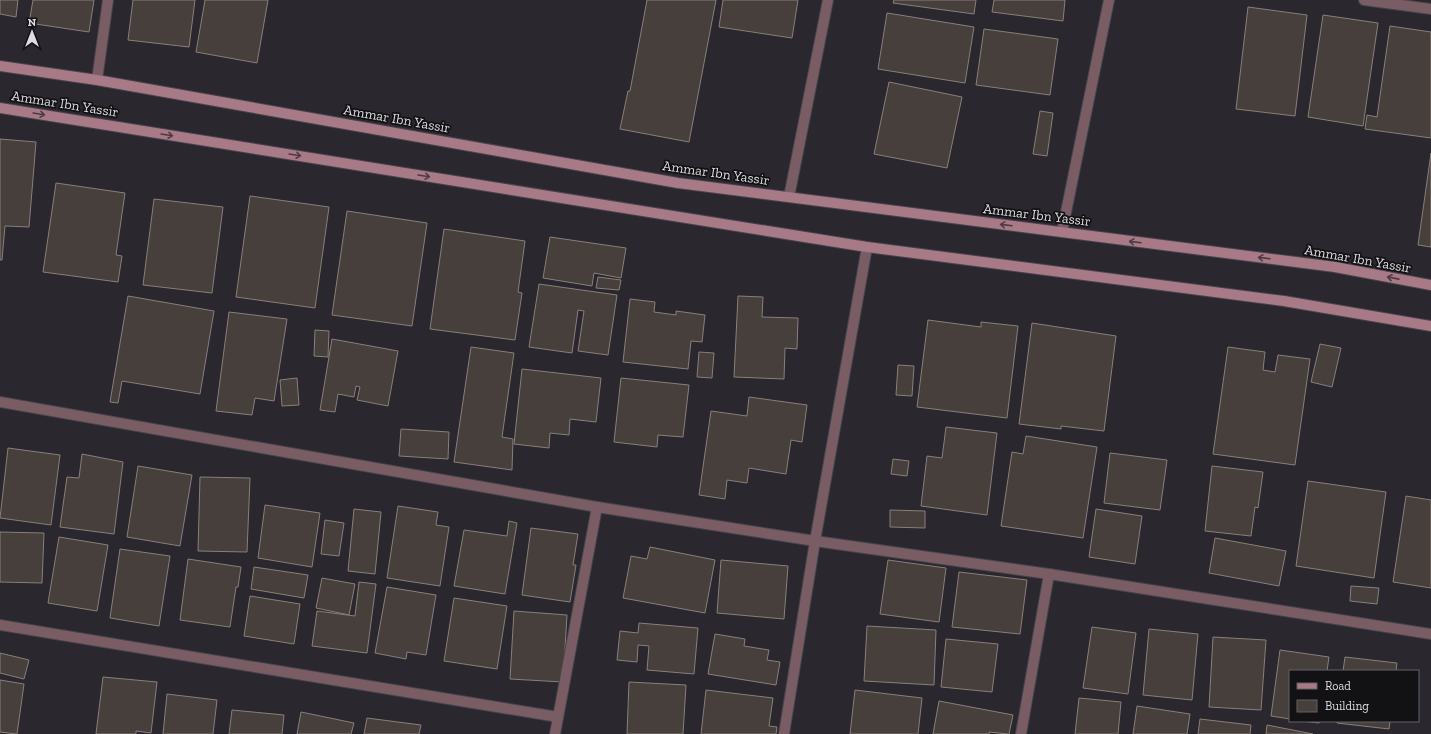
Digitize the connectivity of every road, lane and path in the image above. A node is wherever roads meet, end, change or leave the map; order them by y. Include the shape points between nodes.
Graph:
1 (108, 0) edge
2 (828, 0) edge
3 (1109, 0) edge
4 (1364, 0) edge
5 (1431, 9) edge
6 (0, 66) edge
7 (96, 80) junction
8 (0, 108) edge
9 (789, 197) junction
10 (1062, 232) junction
11 (867, 246) junction
12 (1431, 285) edge
13 (1431, 326) edge
14 (0, 402) edge
15 (597, 507) junction
16 (815, 541) junction
17 (1050, 574) junction
18 (0, 625) edge
19 (1431, 634) edge
20 (558, 717) junction
21 (555, 734) edge
22 (784, 734) edge
23 (1021, 734) edge

1 - 7 street
2 - 9 street
3 - 10 street
4 - 5 street
6 - 7 street, Ammar Ibn Yassir
7 - 9 street, Ammar Ibn Yassir via 678,183
8 -> 11 street, Ammar Ibn Yassir
10 -> 9 street, Ammar Ibn Yassir
12 -> 10 street, Ammar Ibn Yassir via 1335,267
11 - 13 street, Ammar Ibn Yassir via 1284,301
11 - 16 street
14 - 15 street
15 - 16 street
15 - 20 street
16 - 17 street
16 - 22 street
17 - 19 street
17 - 23 street
18 - 20 street
20 - 21 street

